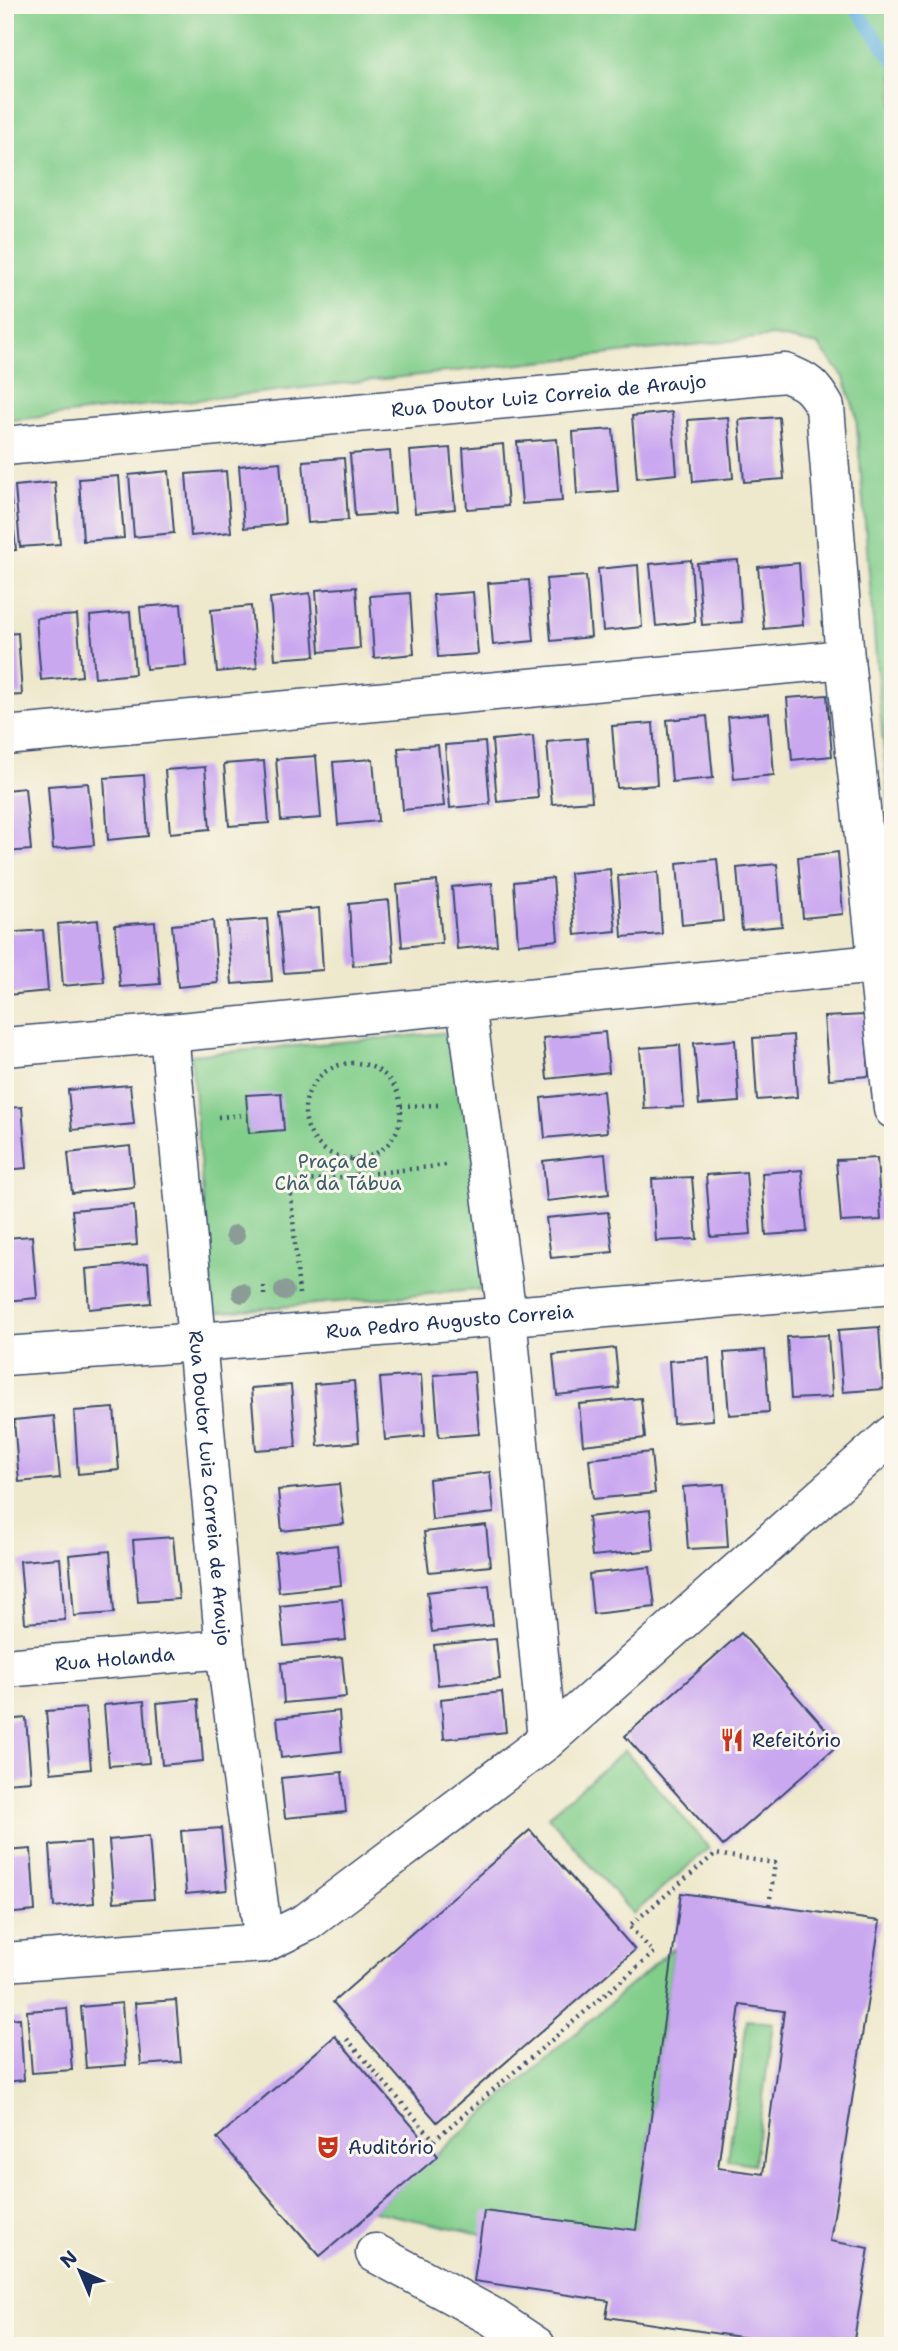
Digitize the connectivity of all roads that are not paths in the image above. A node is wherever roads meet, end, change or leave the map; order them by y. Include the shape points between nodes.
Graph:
1 (5, 446) edge
2 (845, 659) junction
3 (5, 736) edge
4 (876, 964) junction
5 (466, 1004) junction
6 (169, 1033) junction
7 (5, 1047) edge
8 (893, 1109) edge
9 (893, 1284) edge
10 (507, 1316) junction
11 (199, 1342) junction
12 (5, 1356) edge
13 (893, 1434) edge
14 (225, 1649) junction
15 (5, 1668) edge
16 (547, 1740) junction
17 (264, 1943) junction
18 (5, 1962) edge
19 (375, 2253) dead end
20 (536, 2346) edge

1 - 2 street, Rua Doutor Luiz Correia de Araujo via 785,373 815,390 825,407
2 - 3 street
2 - 4 street, Rua Doutor Luiz Correia de Araujo
4 - 5 street
4 - 8 street, Rua Doutor Luiz Correia de Araujo
5 - 6 street
5 - 10 street
6 - 7 street
6 - 11 street, Rua Doutor Luiz Correia de Araujo
9 - 10 street, Rua Pedro Augusto Correia
10 - 11 street, Rua Pedro Augusto Correia
10 - 16 street
11 - 12 street, Rua Pedro Augusto Correia
11 - 14 street, Rua Doutor Luiz Correia de Araujo
13 - 16 street
14 - 15 street, Rua Holanda
14 - 17 street, Rua Doutor Luiz Correia de Araujo
16 - 17 street via 307,1922
17 - 18 street
19 - 20 street

